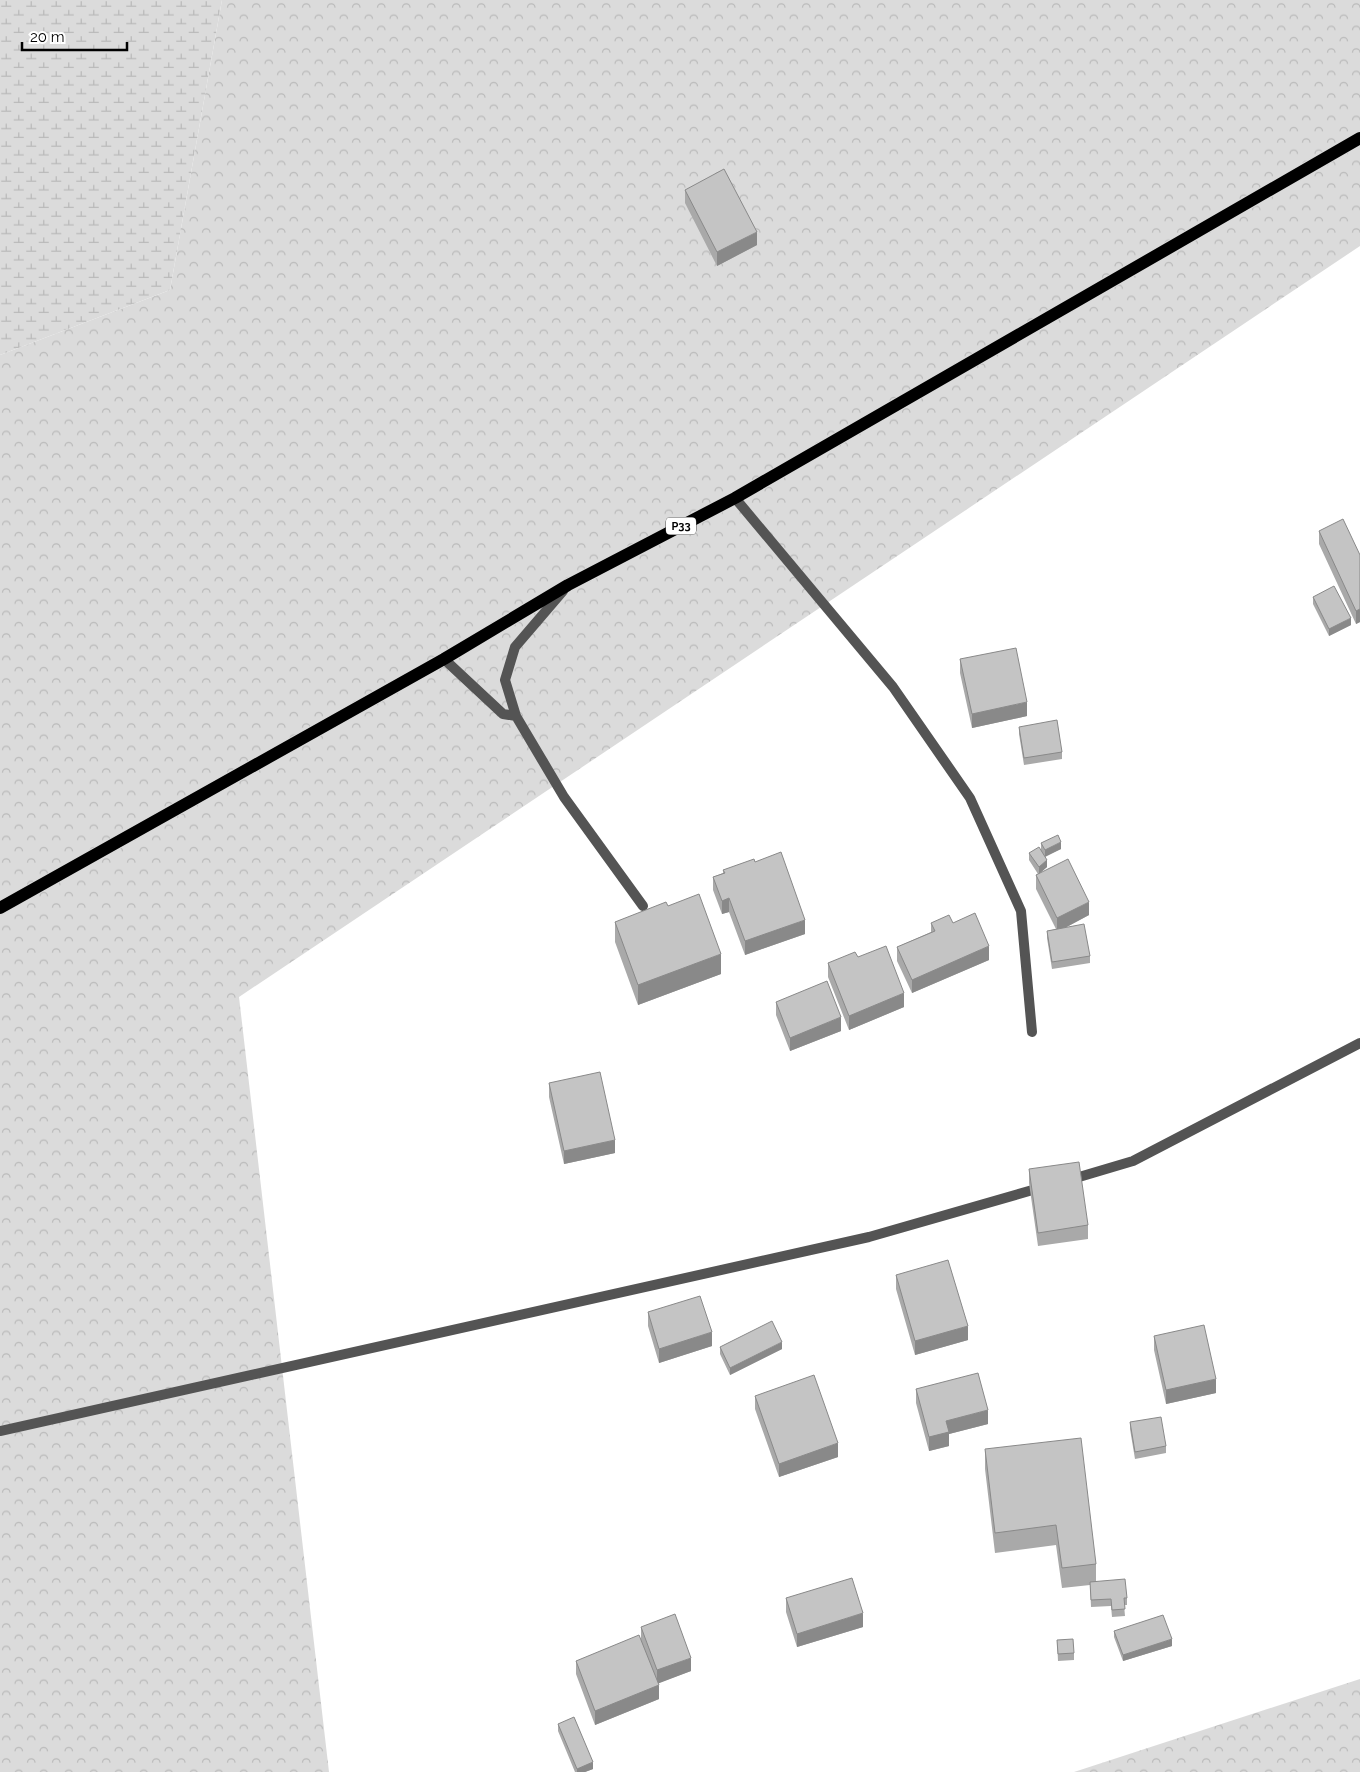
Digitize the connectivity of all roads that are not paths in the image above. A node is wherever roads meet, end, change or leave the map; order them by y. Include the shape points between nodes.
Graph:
1 (1360, 138) edge
2 (735, 498) junction
3 (568, 585) junction
4 (444, 659) junction
5 (516, 716) junction
6 (643, 906) dead end
7 (0, 908) edge
8 (1032, 1032) dead end
9 (1360, 1043) edge
10 (0, 1431) edge

1 - 2 main road, P33
2 - 3 main road, P33
2 - 8 street via 894,687 970,798 1022,911
3 - 4 main road, P33
3 - 5 street via 515,647 506,680
4 - 5 street via 503,714
4 - 7 main road, P33
5 - 6 street via 564,797
9 - 10 street via 1134,1161 869,1237

